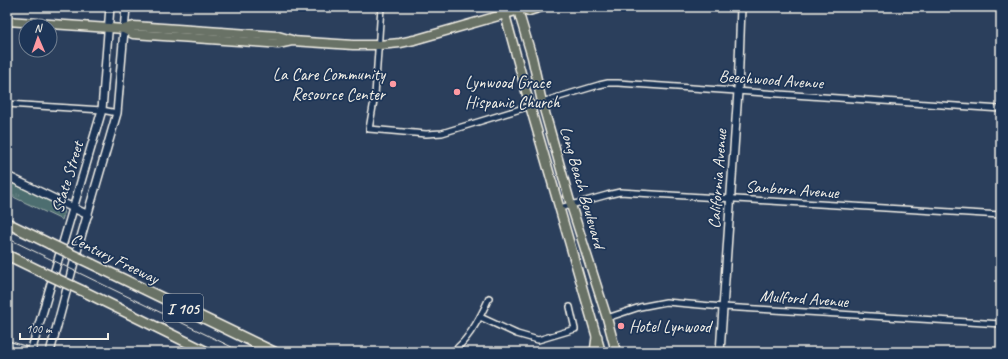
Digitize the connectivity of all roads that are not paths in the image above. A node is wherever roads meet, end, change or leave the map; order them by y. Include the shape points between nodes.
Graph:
1 (110, 7) edge
2 (126, 7) edge
3 (381, 7) edge
4 (542, 7) edge
5 (741, 7) edge
6 (520, 8) edge
7 (504, 11) edge
8 (7, 21) edge
9 (109, 28) junction
10 (124, 29) junction
11 (379, 45) junction
12 (738, 91) junction
13 (542, 102) junction
14 (7, 104) edge
15 (530, 106) junction
16 (1001, 109) edge
17 (102, 110) junction
18 (118, 113) junction
19 (7, 176) edge
20 (730, 199) junction
21 (571, 205) junction
22 (73, 208) junction
23 (560, 208) junction
24 (88, 215) junction
25 (1001, 215) edge
26 (7, 223) edge
27 (7, 255) edge
28 (489, 298) dead end
29 (570, 307) dead end
30 (723, 307) junction
31 (480, 317) junction
32 (607, 318) junction
33 (1001, 324) edge
34 (597, 336) junction
35 (7, 344) edge
36 (32, 352) edge
37 (50, 352) edge
38 (207, 352) edge
39 (274, 352) edge
40 (452, 352) edge
41 (596, 352) edge
42 (601, 352) edge
43 (616, 352) edge
44 (720, 352) edge

1 - 9 main road, State Street
2 - 10 main road, State Street
3 - 11 street
4 - 6 main road via 529,11
5 - 12 main road, California Avenue
6 - 7 main road
6 - 13 main road, Long Beach Boulevard
7 - 11 main road via 414,40
7 - 15 main road, Long Beach Boulevard
8 - 9 main road
9 - 10 main road
9 - 17 main road, State Street
10 - 11 main road via 132,26 278,36 292,41
10 - 18 main road, State Street
11 - 15 street via 375,95 368,128 426,134 442,133
12 - 13 street, Beechwood Avenue via 608,83
12 - 16 street, Beechwood Avenue
12 - 20 main road, California Avenue
13 - 21 main road, Long Beach Boulevard
14 - 17 street
15 - 23 main road, Long Beach Boulevard
17 - 18 street
17 - 22 main road, State Street
18 - 24 main road, State Street
19 - 22 main road
20 - 21 street, Sanborn Avenue via 620,192
20 - 25 street, Sanborn Avenue
20 - 30 main road, California Avenue
21 - 23 street, Sanborn Avenue
21 - 32 main road, Long Beach Boulevard
22 - 24 main road
22 - 36 main road, State Street
23 - 34 main road, Long Beach Boulevard
24 - 37 main road, State Street
26 - 39 highway, Century Freeway / I 105, bridge
27 - 38 highway, I 105, bridge
28 - 31 street
29 - 31 street via 575,329 538,340 516,334
30 - 32 street, Mulford Avenue via 666,302
30 - 33 street, Mulford Avenue
30 - 44 main road, California Avenue
31 - 40 street via 470,333
32 - 43 main road, Long Beach Boulevard
34 - 41 highway
34 - 42 main road, Long Beach Boulevard
35 - 36 street

